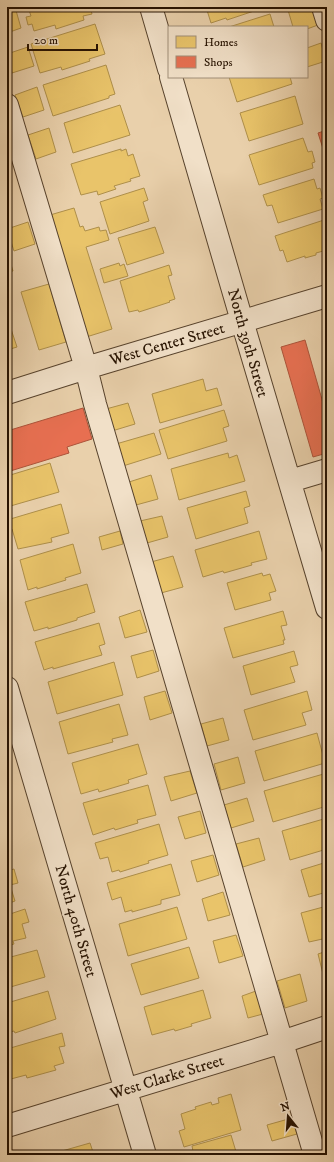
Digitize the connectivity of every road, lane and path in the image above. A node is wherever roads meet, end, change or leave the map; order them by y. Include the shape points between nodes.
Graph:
1 (151, 7) edge
2 (323, 7) edge
3 (327, 20) edge
4 (168, 66) edge
5 (171, 78) edge
6 (7, 105) edge
7 (327, 296) edge
8 (242, 322) junction
9 (86, 368) junction
10 (7, 393) edge
11 (327, 470) edge
12 (290, 481) junction
13 (327, 608) edge
14 (7, 688) edge
15 (327, 1027) edge
16 (282, 1042) junction
17 (125, 1090) junction
18 (7, 1126) edge
19 (145, 1155) edge
20 (315, 1155) edge

1 - 4 street
2 - 3 street
5 - 8 street, North 39th Street
6 - 9 street
7 - 8 street, West Center Street
8 - 9 street, West Center Street
8 - 12 street, North 39th Street
9 - 10 street, West Center Street
9 - 16 street
11 - 12 street
12 - 13 street, North 39th Street
14 - 17 street, North 40th Street
15 - 16 street, West Clarke Street
16 - 17 street, West Clarke Street
16 - 20 street
17 - 18 street, West Clarke Street
17 - 19 street, North 40th Street

